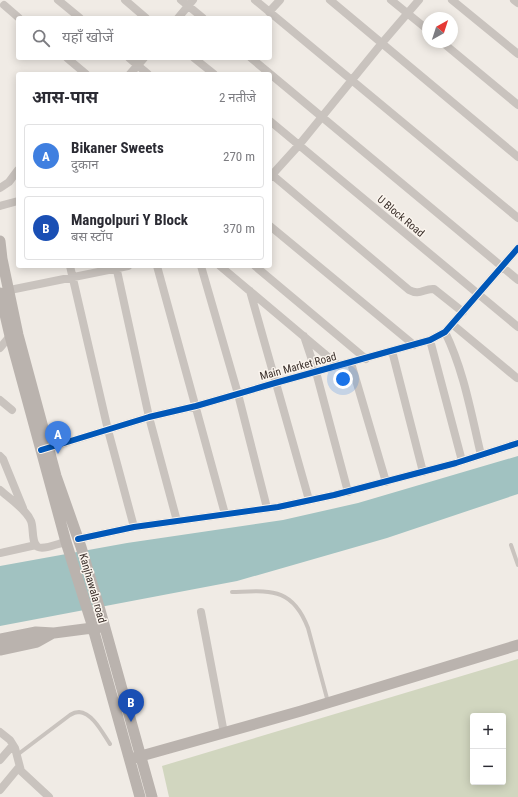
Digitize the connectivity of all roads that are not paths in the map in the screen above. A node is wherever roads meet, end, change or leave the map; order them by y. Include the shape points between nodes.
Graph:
1 (58, 0) edge
2 (125, 0) edge
3 (181, 0) edge
4 (255, 0) edge
5 (280, 0) edge
6 (330, 0) edge
7 (391, 0) edge
8 (419, 0) edge
9 (452, 0) edge
10 (514, 0) edge
11 (191, 3) edge
12 (518, 3) edge
13 (4, 4) edge
14 (269, 12) junction
15 (408, 13) junction
16 (18, 16) edge
17 (78, 16) edge
18 (144, 16) edge
19 (180, 16) edge
20 (201, 16) edge
21 (422, 25) edge
22 (382, 43) junction
23 (449, 48) edge
24 (518, 54) edge
25 (69, 60) edge
26 (131, 60) edge
27 (142, 60) edge
28 (196, 60) edge
29 (253, 60) edge
30 (138, 66) junction
31 (84, 72) edge
32 (132, 72) edge
33 (146, 72) edge
34 (212, 72) edge
35 (268, 72) edge
36 (272, 75) edge
37 (352, 81) junction
38 (518, 105) edge
39 (322, 117) junction
40 (272, 123) edge
41 (300, 145) junction
42 (518, 157) edge
43 (16, 173) edge
44 (272, 174) edge
45 (272, 176) edge
46 (0, 188) edge
47 (16, 202) edge
48 (0, 206) edge
49 (518, 218) edge
50 (272, 228) edge
51 (0, 241) edge
52 (517, 250) edge
53 (502, 267) junction
54 (70, 268) edge
55 (112, 268) edge
56 (116, 268) edge
57 (158, 268) edge
58 (202, 268) edge
59 (222, 268) edge
60 (257, 268) edge
61 (72, 277) junction
62 (518, 280) edge
63 (250, 291) junction
64 (3, 292) edge
65 (478, 294) junction
66 (463, 312) junction
67 (452, 324) junction
68 (518, 327) edge
69 (445, 332) junction
70 (304, 336) junction
71 (5, 338) edge
72 (430, 340) junction
73 (414, 345) junction
74 (0, 348) edge
75 (392, 351) junction
76 (366, 359) junction
77 (351, 362) junction
78 (339, 366) junction
79 (316, 372) junction
80 (517, 378) dead end
81 (275, 382) junction
82 (238, 394) junction
83 (0, 400) edge
84 (196, 406) junction
85 (12, 410) dead end
86 (149, 417) junction
87 (108, 430) junction
88 (518, 443) edge
89 (45, 449) junction
90 (481, 455) junction
91 (0, 456) edge
92 (462, 461) junction
93 (423, 472) junction
94 (386, 482) junction
95 (0, 490) edge
96 (348, 492) junction
97 (309, 500) junction
98 (267, 508) junction
99 (25, 513) junction
100 (225, 514) junction
101 (177, 521) junction
102 (134, 527) junction
103 (79, 543) junction
104 (36, 545) junction
105 (67, 545) junction
106 (511, 545) dead end
107 (0, 553) edge
108 (518, 565) edge
109 (232, 592) dead end
110 (201, 612) dead end
111 (104, 627) junction
112 (93, 628) junction
113 (54, 633) junction
114 (0, 639) edge
115 (518, 645) edge
116 (0, 650) edge
117 (328, 703) junction
118 (0, 732) edge
119 (224, 733) junction
120 (110, 744) dead end
121 (13, 745) junction
122 (17, 755) junction
123 (140, 756) junction
124 (129, 759) junction
125 (0, 760) edge
126 (19, 767) junction
127 (0, 790) edge
128 (48, 797) edge
129 (140, 797) edge
130 (152, 797) edge

1 - 17 street
2 - 18 street
3 - 11 street
4 - 14 street
5 - 14 street
6 - 22 street
7 - 15 street
8 - 15 street
9 - 24 street
10 - 12 street
11 - 19 street
11 - 20 street
13 - 16 street
14 - 37 street
15 - 21 street
15 - 22 street
22 - 37 street
22 - 42 street
23 - 38 street
25 - 31 street
26 - 30 street
27 - 30 street
28 - 34 street
29 - 35 street
30 - 32 street
30 - 33 street
36 - 39 street
37 - 39 street
37 - 49 street
39 - 41 street
39 - 53 street
40 - 41 street, U Block Road
41 - 44 street
41 - 65 street, U Block Road
43 - 46 street
45 - 66 street via 414,293 434,289
47 - 48 street
50 - 73 street
51 - 64 main road, Kanjhawala road
52 - 53 street, Main Market Road
53 - 62 street
53 - 65 street, Main Market Road
54 - 61 street
55 - 61 street
56 - 86 street
57 - 84 street
58 - 82 street
59 - 63 street
60 - 76 street
61 - 64 street
61 - 87 street
63 - 70 street
63 - 81 street
64 - 71 main road, Kanjhawala road
64 - 89 main road, Kanjhawala road via 18,335
65 - 66 street, Main Market Road
65 - 68 street, U Block Road
66 - 67 street, Main Market Road
67 - 69 street, Main Market Road
67 - 80 street
69 - 72 street, Main Market Road
69 - 90 street via 457,359
70 - 78 street
70 - 79 street
71 - 74 street
71 - 89 main road, Kanjhawala road
72 - 73 street, Main Market Road
72 - 92 street
73 - 75 street, Main Market Road
75 - 76 street, Main Market Road
75 - 93 street
76 - 77 street, Main Market Road
77 - 78 street, Main Market Road
77 - 94 street
78 - 79 street, Main Market Road
79 - 81 street, Main Market Road
79 - 96 street
81 - 82 street, Main Market Road
81 - 97 street
82 - 84 street, Main Market Road
82 - 98 street
83 - 85 street
84 - 86 street, Main Market Road
84 - 100 street
86 - 87 street, Main Market Road
86 - 101 street
87 - 89 street, Main Market Road
87 - 102 street
88 - 90 street
89 - 103 main road, Kanjhawala road
89 - 105 main road, Kanjhawala road
90 - 92 street
91 - 99 street via 4,459
92 - 93 street
93 - 94 street
94 - 96 street
95 - 99 street
96 - 97 street
97 - 98 street
98 - 100 street
99 - 104 street via 31,520
100 - 101 street
101 - 102 street
102 - 103 street
103 - 111 main road, Kanjhawala road
104 - 105 street via 43,548
104 - 107 street
105 - 112 main road, Kanjhawala road
106 - 108 lane
109 - 117 lane via 276,593 284,596 298,608 308,628
110 - 119 street
111 - 112 main road
111 - 123 main road, Kanjhawala road
112 - 113 main road
112 - 124 main road, Kanjhawala road
113 - 114 main road via 36,632
113 - 116 main road via 37,642
115 - 117 main road
117 - 119 main road
118 - 121 street
119 - 123 main road
120 - 122 lane via 95,722 83,713 77,712
121 - 122 street
121 - 125 street
122 - 126 street
123 - 124 main road
123 - 130 main road, Kanjhawala road
124 - 129 main road, Kanjhawala road
126 - 127 street
126 - 128 street

